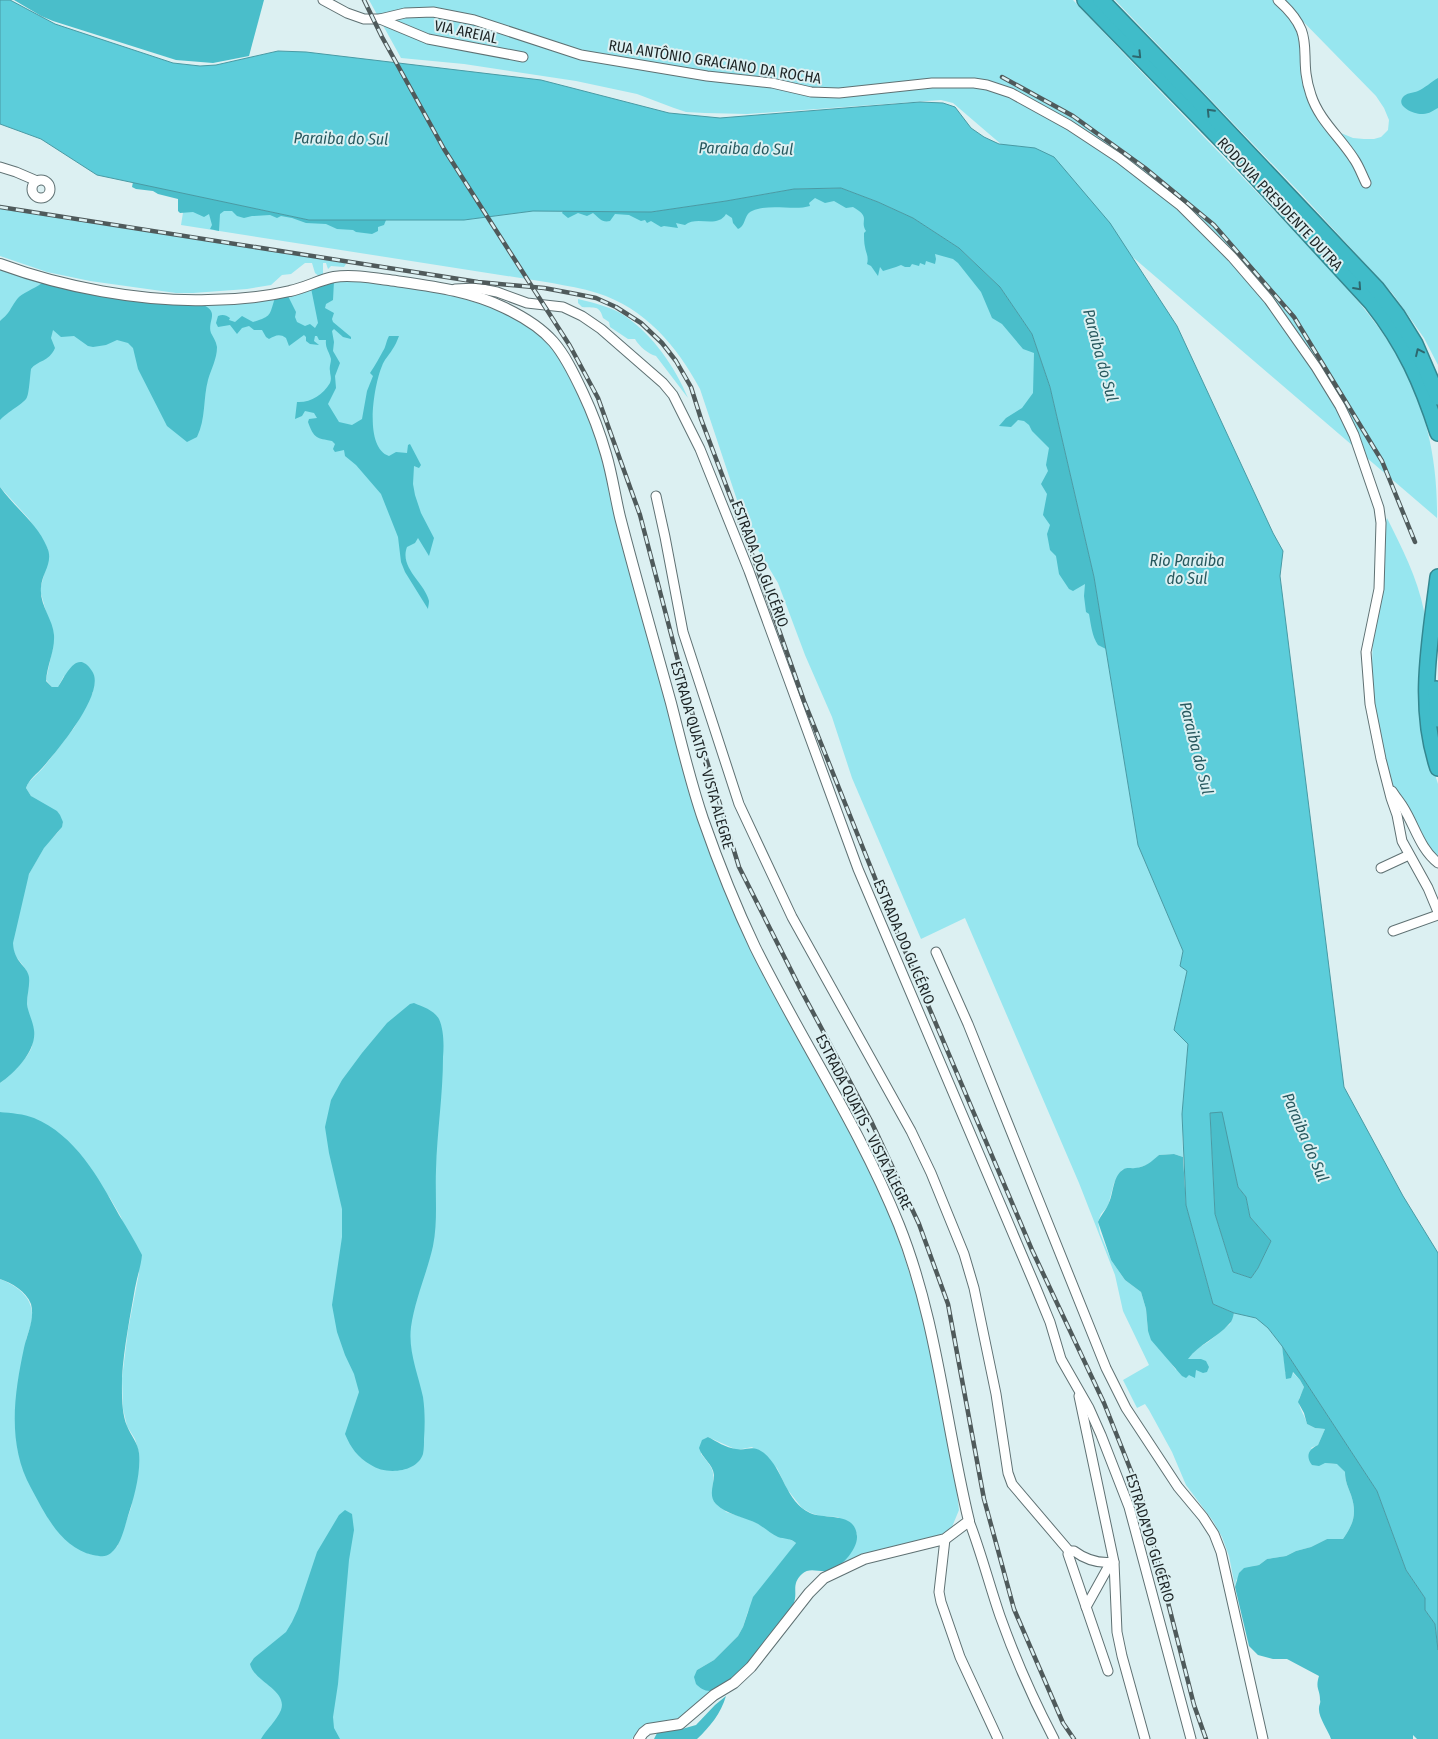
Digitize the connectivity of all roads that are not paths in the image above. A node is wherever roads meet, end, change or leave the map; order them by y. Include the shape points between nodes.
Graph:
1 (323, 0) edge
2 (1085, 0) edge
3 (1101, 0) edge
4 (1278, 0) edge
5 (1108, 16) junction
6 (380, 19) junction
7 (523, 58) dead end
8 (0, 167) edge
9 (37, 181) dead end
10 (1366, 183) dead end
11 (0, 264) edge
12 (452, 289) junction
13 (1438, 397) edge
14 (1438, 433) edge
15 (656, 496) dead end
16 (1438, 577) edge
17 (1438, 657) edge
18 (1438, 719) edge
19 (1438, 768) edge
20 (1387, 785) junction
21 (1409, 854) junction
22 (1438, 863) edge
23 (1381, 868) dead end
24 (1438, 913) edge
25 (1393, 931) dead end
26 (936, 952) dead end
27 (1077, 1386) junction
28 (969, 1521) junction
29 (945, 1539) junction
30 (1069, 1551) junction
31 (1113, 1562) junction
32 (1086, 1607) junction
33 (1108, 1671) dead end
34 (639, 1739) edge
35 (998, 1739) edge
36 (1054, 1739) edge
37 (1145, 1739) edge
38 (1191, 1739) edge
39 (1263, 1739) edge

1 - 6 street, RUA ANTÔNIO GRACIANO DA ROCHA via 364,19
2 - 5 highway, RODOVIA PRESIDENTE DUTRA
3 - 5 highway, RODOVIA PRESIDENTE DUTRA
4 - 10 street via 1302,28 1306,44 1307,82 1318,111 1355,160
13 -> 5 highway, RODOVIA PRESIDENTE DUTRA via 1415,344 1377,289 1228,131
5 -> 14 highway, RODOVIA PRESIDENTE DUTRA via 1372,303 1417,374
6 - 7 street, VIA AREIAL via 428,39
6 - 20 street, RUA ANTÔNIO GRACIANO DA ROCHA via 405,13 433,12 474,20 581,55 822,93 932,83 987,85 1011,93 1069,125 1152,183 1182,206 1269,300 1316,367 1354,435 1381,522 1379,589 1366,652 1370,704
8 - 9 street
11 - 12 street, ESTRADA QUATIS - VISTA ALEGRE via 54,281 162,299 207,300 284,293 339,276
12 - 27 street, ESTRADA DO GLICÉRIO via 477,288 497,292 527,303 563,307 582,316 601,329 673,395 707,466 749,571 858,869 1036,1288 1061,1359
12 - 28 street, ESTRADA QUATIS - VISTA ALEGRE via 502,306 537,326 553,339 584,396 605,449 620,516 701,813 720,865 756,947 854,1130 900,1228 932,1336
15 - 30 street via 683,632 739,804 792,917 931,1173 964,1254 974,1288 996,1394 1008,1474 1012,1484
16 - 19 highway via 1426,685 1426,712
17 - 18 highway via 1435,694
20 - 21 street, RUA ANTÔNIO GRACIANO DA ROCHA via 1398,815 1402,841
20 - 22 street via 1404,808 1416,835
21 - 23 street
21 - 24 street, RUA ANTÔNIO GRACIANO DA ROCHA
24 - 25 street
26 - 39 street via 1106,1368 1132,1416 1178,1487 1214,1534 1221,1552
27 - 31 street
27 - 38 street, ESTRADA DO GLICÉRIO via 1101,1435 1129,1507
28 - 29 street
28 - 36 street via 1018,1666
29 - 34 street via 864,1559 824,1578 751,1667 734,1682 680,1724 648,1729
29 - 35 street via 939,1592 941,1602 960,1657
30 - 31 street via 1074,1550 1090,1561
30 - 32 street
31 - 32 street
31 - 37 street via 1120,1648
32 - 33 street

